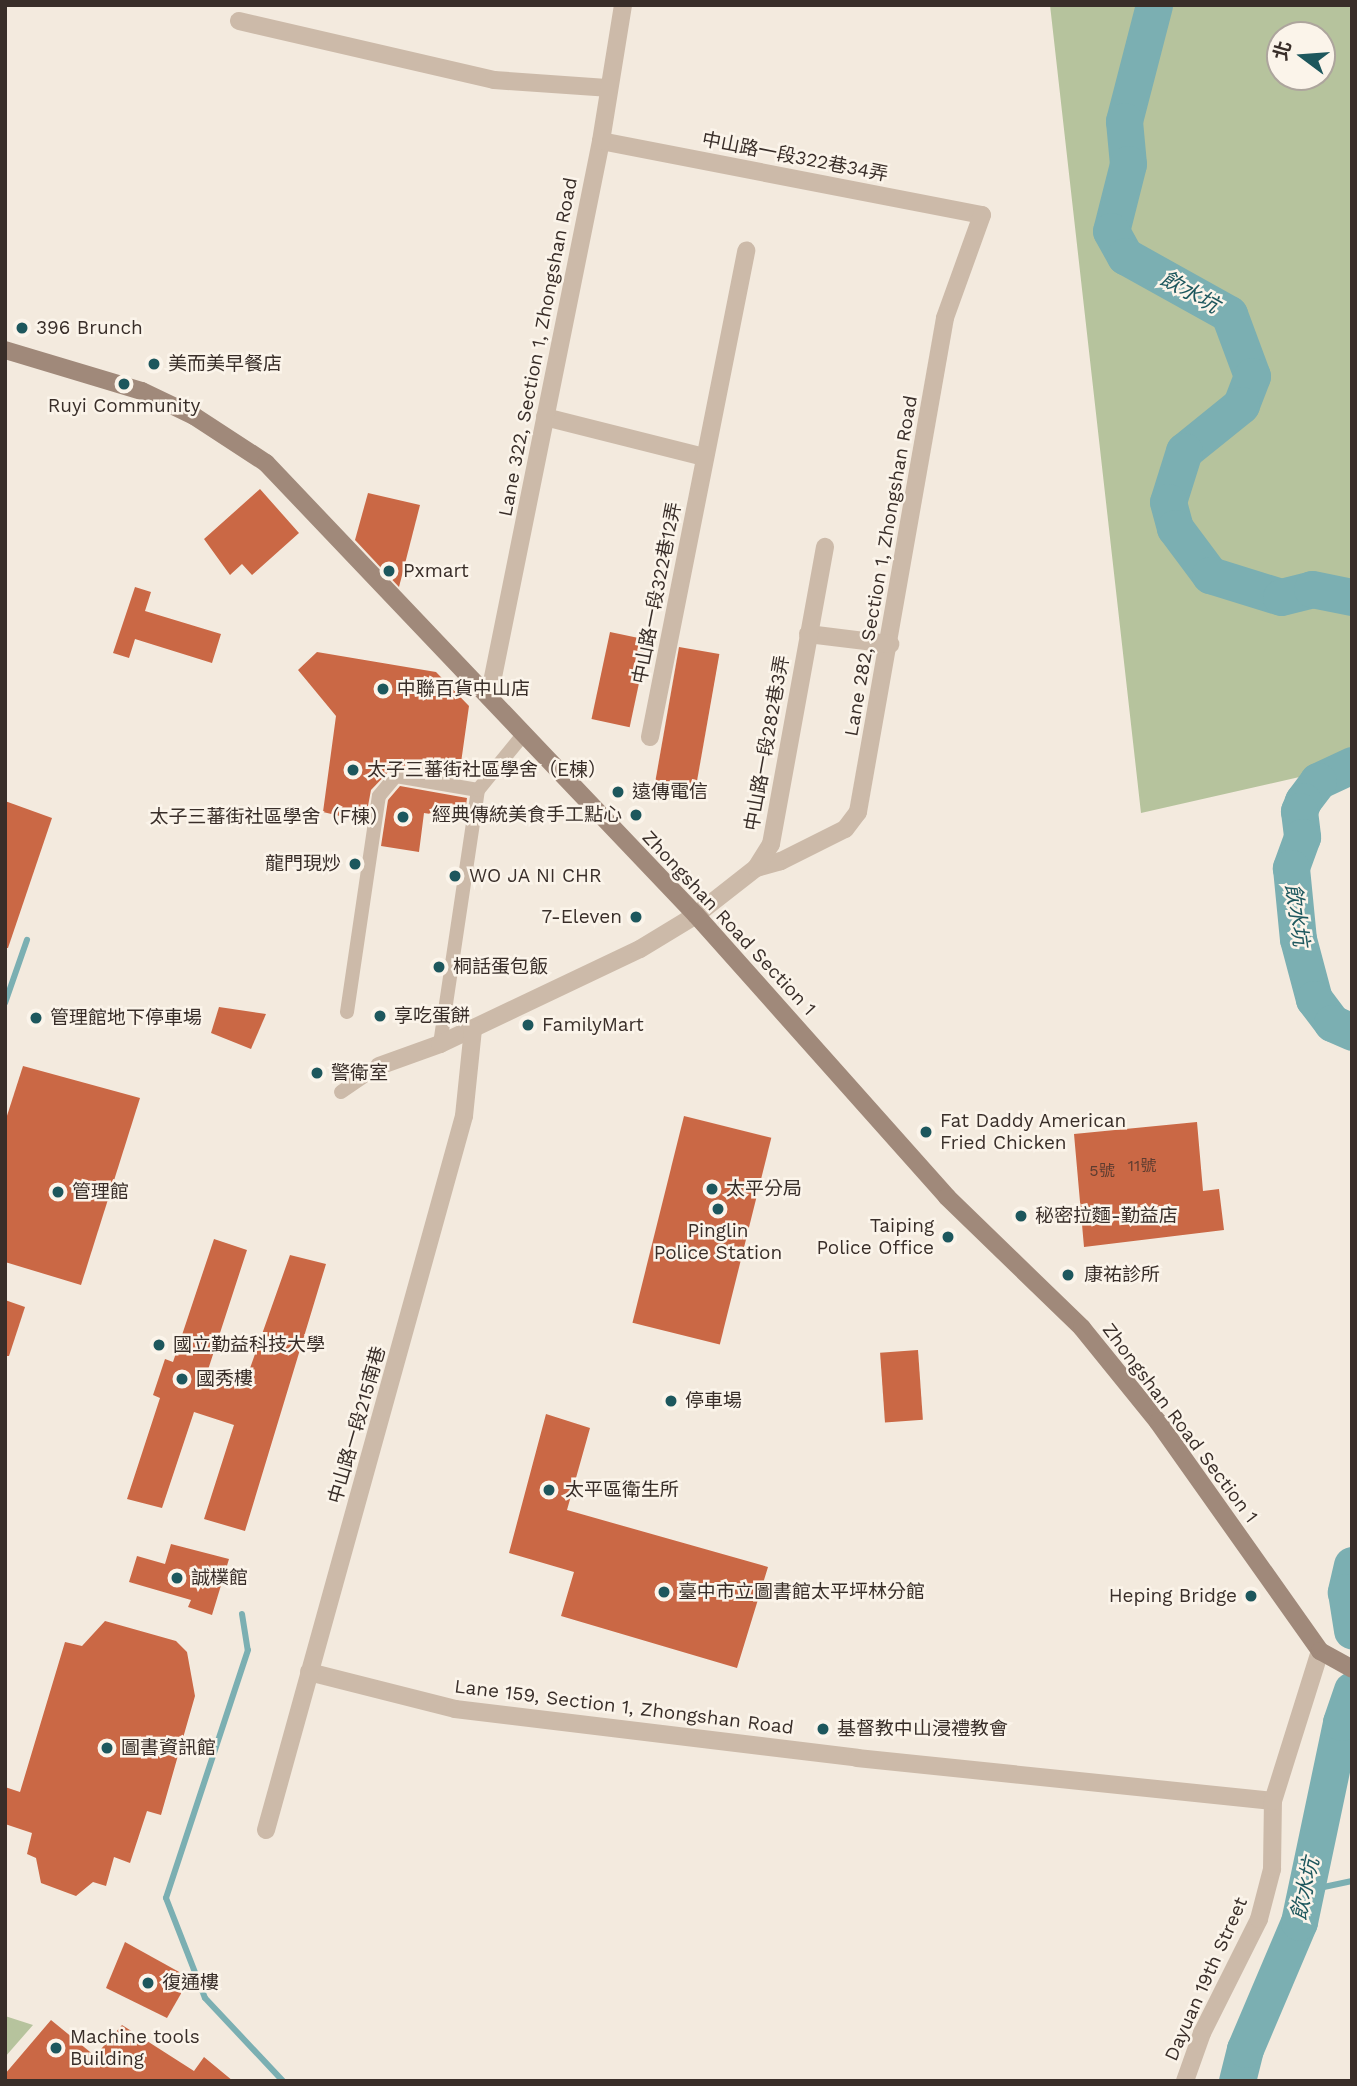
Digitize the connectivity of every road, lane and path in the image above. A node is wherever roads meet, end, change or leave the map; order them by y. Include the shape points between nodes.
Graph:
1 (623, 5) edge
2 (239, 21) dead end
3 (607, 88) junction
4 (601, 141) junction
5 (982, 215) joint
6 (746, 250) dead end
7 (5, 350) edge
8 (545, 416) junction
9 (704, 457) junction
10 (825, 547) dead end
11 (808, 634) junction
12 (890, 644) junction
13 (489, 697) junction
14 (522, 736) junction
15 (650, 737) dead end
16 (478, 790) junction
17 (756, 868) junction
18 (696, 915) junction
19 (347, 1013) dead end
20 (473, 1029) junction
21 (440, 1044) junction
22 (379, 1066) joint
23 (341, 1092) dead end
24 (1321, 1651) junction
25 (1352, 1669) edge
26 (309, 1672) junction
27 (1273, 1801) junction
28 (265, 1830) dead end
29 (1185, 2081) edge

1 - 3 street, Lane 322, Section 1, Zhongshan Road
2 - 3 street via 494,80
3 - 4 street, Lane 322, Section 1, Zhongshan Road
4 - 5 street, 中山路一段322巷34弄
4 - 8 street, Lane 322, Section 1, Zhongshan Road
5 - 12 street, Lane 282, Section 1, Zhongshan Road via 945,318
6 - 9 street, 中山路一段322巷12弄
7 - 13 main road, Zhongshan Road Section 1 via 142,391 194,416 266,463
8 - 9 street
8 - 13 street, Lane 322, Section 1, Zhongshan Road
9 - 15 street, 中山路一段322巷12弄
10 - 11 street, 中山路一段282巷3弄
11 - 12 street
11 - 17 street, 中山路一段282巷3弄 via 771,844
12 - 17 street, Lane 282, Section 1, Zhongshan Road via 858,812 845,829 781,861
13 - 14 main road, Zhongshan Road Section 1
14 - 16 street
14 - 18 main road, Zhongshan Road Section 1
16 - 19 street via 396,776 379,796
16 - 21 street
17 - 18 street, 中山路一段282巷3弄
18 - 20 street, 中山路一段282巷3弄 via 640,948
18 - 24 main road, Zhongshan Road Section 1 via 947,1196 1082,1328 1158,1422
20 - 21 street, 中山路一段282巷3弄
20 - 26 street, 中山路一段215南巷 via 464,1116
21 - 22 street, 中山路一段282巷3弄
22 - 23 street
24 - 25 main road
24 - 27 street, Dayuan 19th Street
26 - 27 street, Lane 159, Section 1, Zhongshan Road via 455,1709 857,1758
26 - 28 street, 中山路一段215南巷
27 - 29 street, Dayuan 19th Street via 1272,1869 1259,1919 1202,2033

